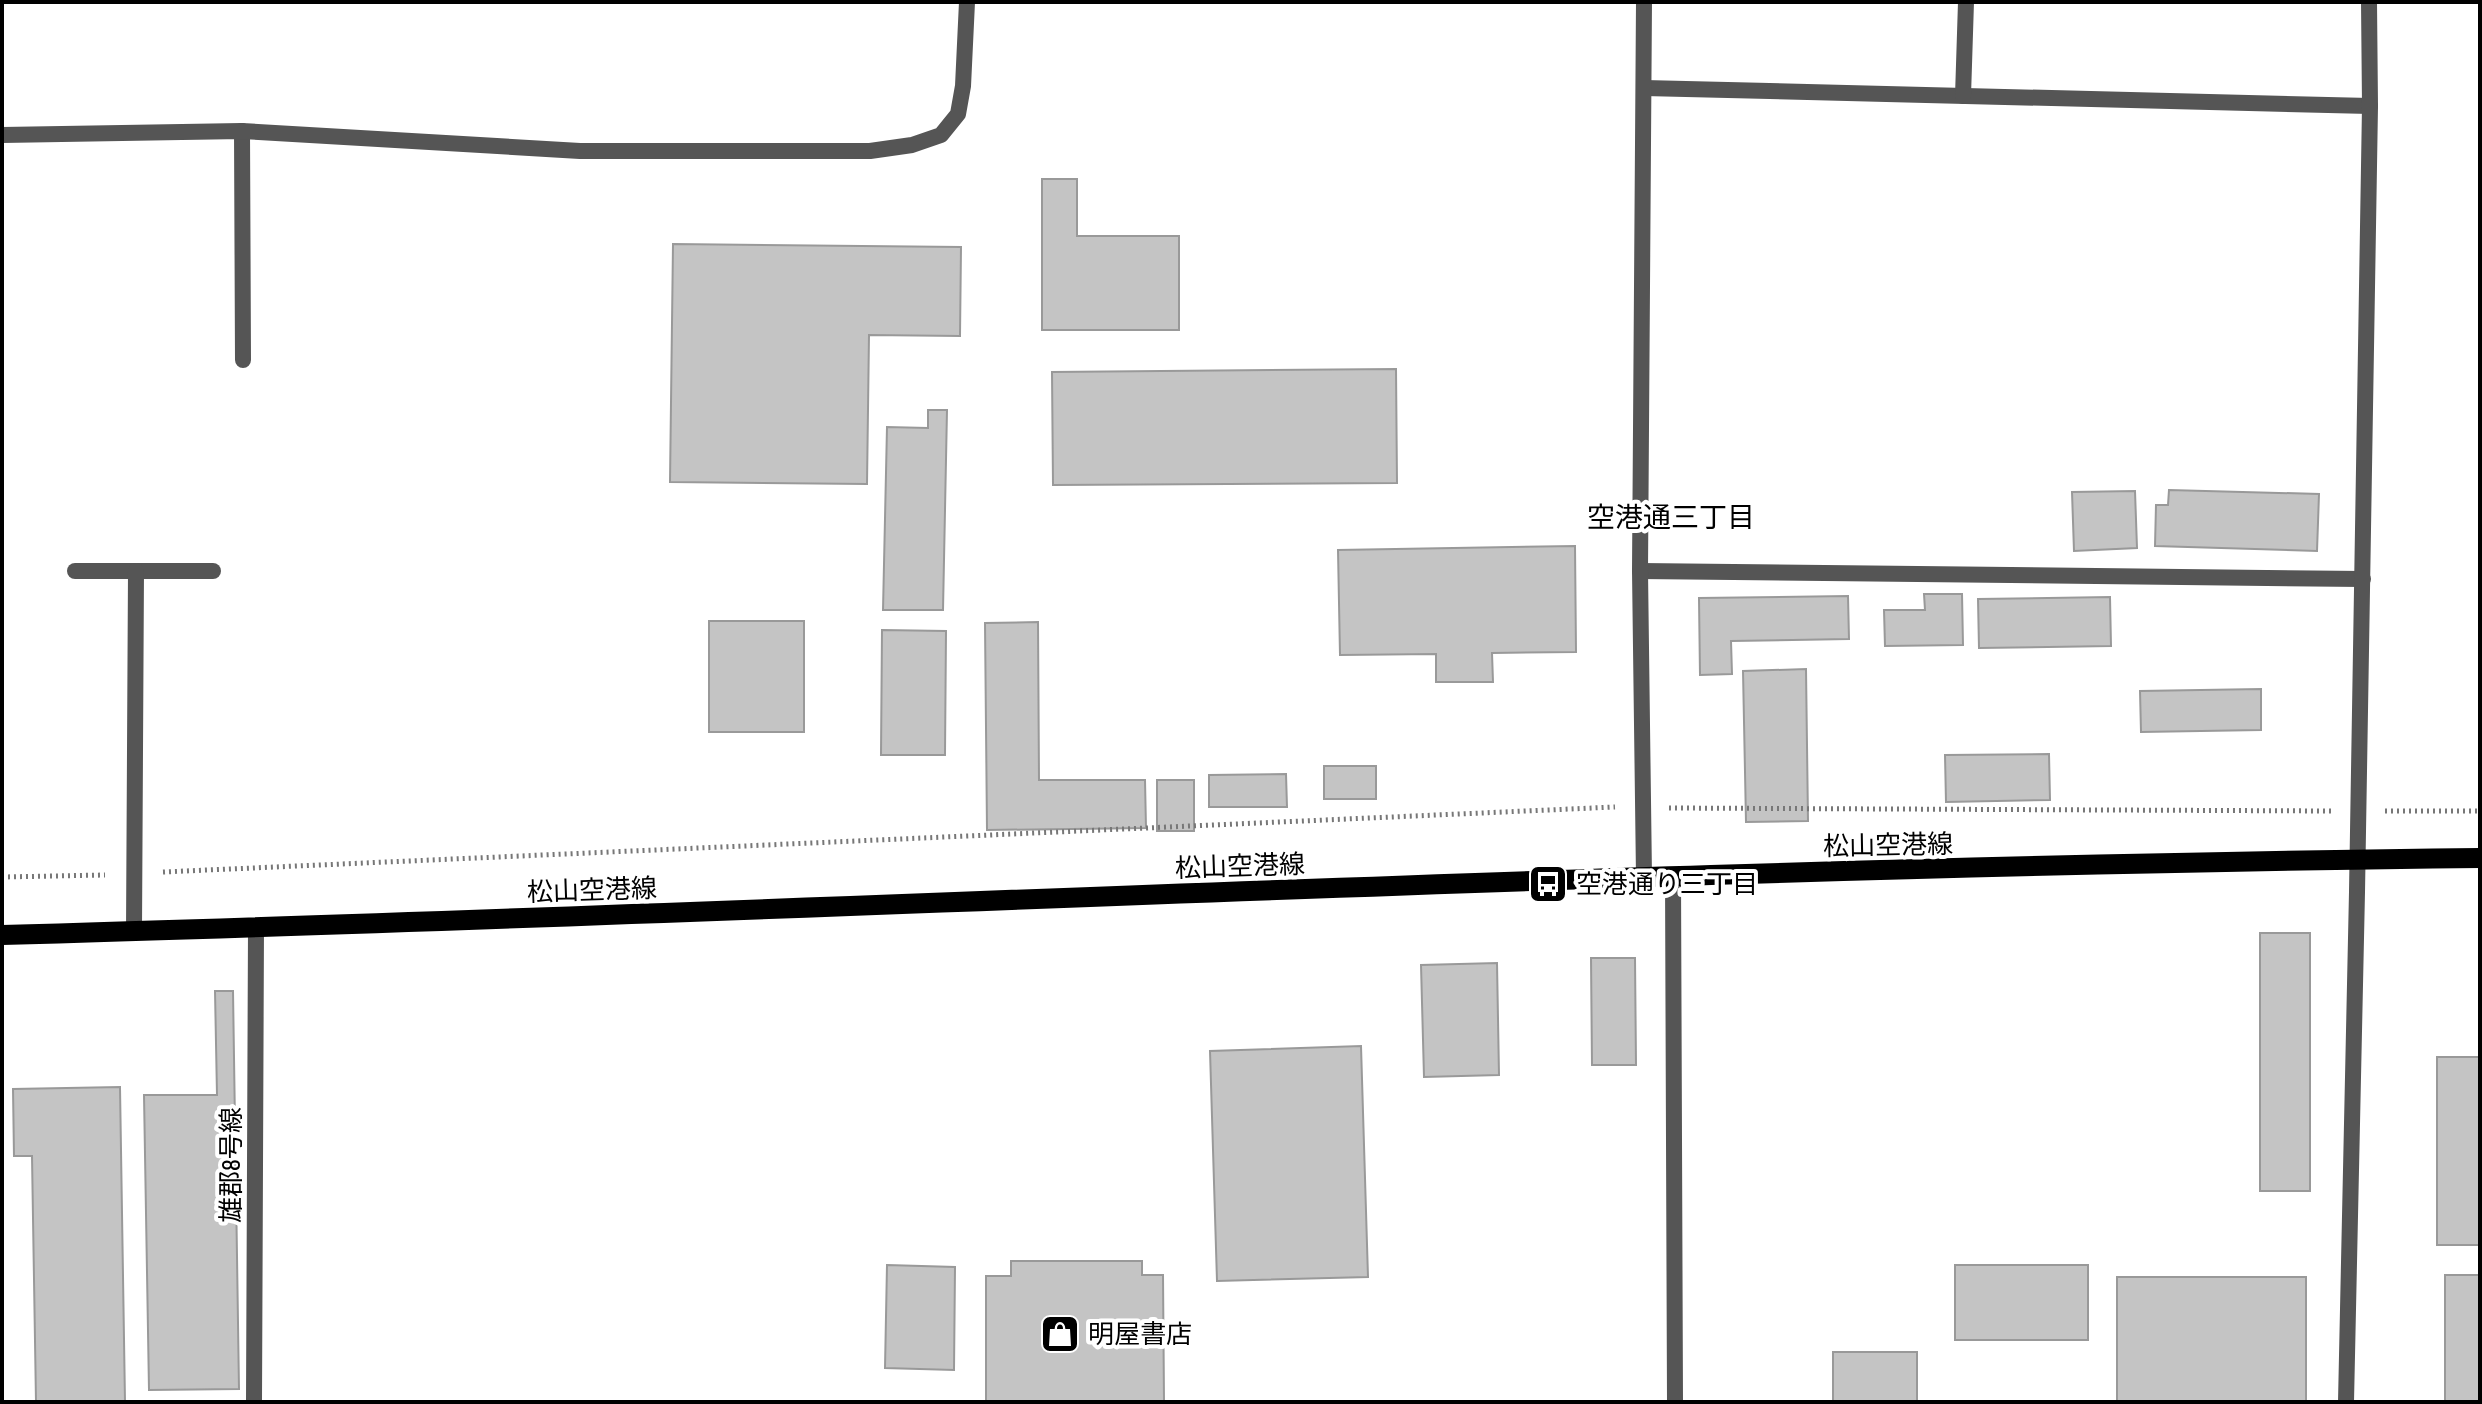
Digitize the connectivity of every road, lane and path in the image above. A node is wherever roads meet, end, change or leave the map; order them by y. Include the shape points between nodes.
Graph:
1 (967, 2) edge
2 (1644, 2) edge
3 (1966, 2) edge
4 (2369, 2) edge
5 (1644, 88) junction
6 (1963, 96) junction
7 (2370, 106) junction
8 (242, 131) junction
9 (2, 135) edge
10 (243, 360) dead end
11 (75, 571) dead end
12 (136, 571) junction
13 (213, 571) dead end
14 (1640, 571) junction
15 (2363, 579) junction
16 (1643, 807) junction
17 (2359, 811) junction
18 (2480, 811) edge
19 (2480, 858) edge
20 (2358, 859) junction
21 (134, 873) junction
22 (2, 877) edge
23 (1644, 877) junction
24 (1673, 877) junction
25 (256, 928) junction
26 (134, 931) junction
27 (2, 935) edge
28 (254, 1402) edge
29 (1675, 1402) edge
30 (2346, 1402) edge

1 - 8 street via 958,114 941,135 912,145 870,151 580,151
2 - 5 street
3 - 6 street
4 - 7 street
5 - 6 street
5 - 14 street
6 - 7 street
7 - 15 street
8 - 9 street
8 - 10 street
11 - 12 street
12 - 13 street
12 - 21 street
14 - 15 street
14 - 16 street
15 - 17 street
16 - 17 path
16 - 21 path
16 - 23 street
17 - 18 path
17 - 20 street
19 - 20 main road, 松山空港線
20 - 24 main road, 松山空港線
20 - 30 street
21 - 22 path
21 - 26 street
23 - 24 main road, 松山空港線
23 - 25 main road, 松山空港線
24 - 29 street
25 - 26 main road, 松山空港線
25 - 28 street, 雄郡8号線
26 - 27 main road, 松山空港線

